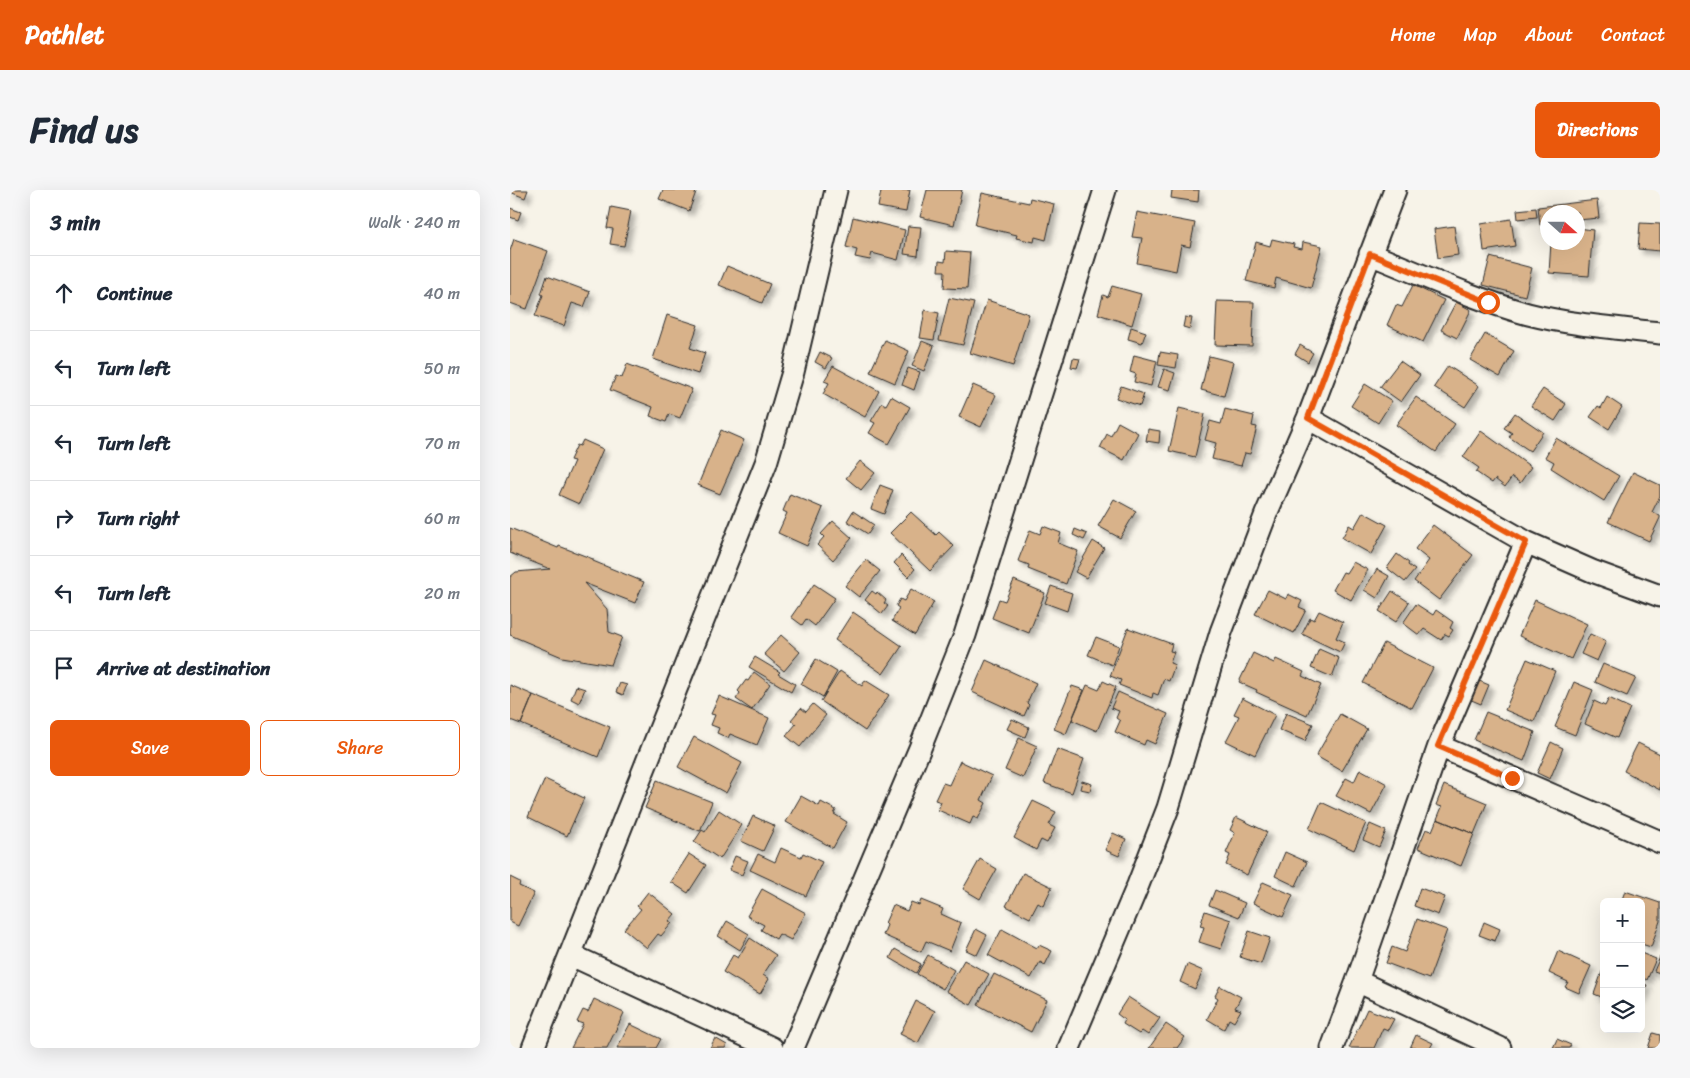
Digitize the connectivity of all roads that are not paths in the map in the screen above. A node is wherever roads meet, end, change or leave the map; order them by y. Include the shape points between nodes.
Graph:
1 (836, 190) edge
2 (1105, 190) edge
3 (1395, 190) edge
4 (1370, 254) junction
5 (1660, 333) edge
6 (1308, 418) junction
7 (1526, 542) junction
8 (1660, 596) edge
9 (1438, 746) junction
10 (1660, 842) edge
11 (571, 954) junction
12 (1357, 981) junction
13 (533, 1048) edge
14 (772, 1048) edge
15 (793, 1048) edge
16 (1069, 1048) edge
17 (1332, 1048) edge
18 (1500, 1048) edge

1 - 11 street via 793,372 766,463
2 - 15 street via 965,635
3 - 4 street
4 - 5 street via 1488,302 1528,314
4 - 6 street
6 - 7 street
6 - 16 street via 1256,537 1221,632 1158,833
7 - 8 street
7 - 9 street
9 - 10 street
9 - 12 street
11 - 13 street
11 - 14 street
12 - 17 street
12 - 18 street

